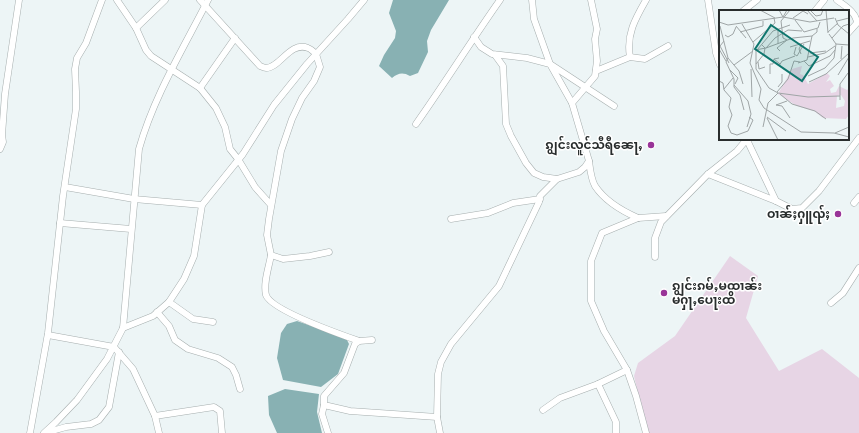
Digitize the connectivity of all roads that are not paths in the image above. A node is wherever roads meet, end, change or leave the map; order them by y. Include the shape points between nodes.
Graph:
1 (19, 0) edge
2 (102, 0) edge
3 (117, 0) edge
4 (165, 0) edge
5 (200, 0) edge
6 (364, 0) edge
7 (500, 0) edge
8 (532, 0) edge
9 (591, 0) edge
10 (646, 0) edge
11 (708, 0) edge
12 (757, 0) edge
13 (824, 0) edge
14 (837, 0) edge
15 (206, 3) edge
16 (744, 10) edge
17 (816, 10) edge
18 (719, 27) edge
19 (136, 28) junction
20 (713, 30) junction
21 (849, 31) edge
22 (474, 37) junction
23 (236, 38) junction
24 (668, 46) dead end
25 (316, 54) junction
26 (495, 55) junction
27 (630, 57) junction
28 (719, 62) edge
29 (550, 64) junction
30 (171, 69) junction
31 (596, 71) junction
32 (585, 87) junction
33 (200, 88) junction
34 (3, 93) edge
35 (572, 103) junction
36 (614, 106) dead end
37 (416, 124) dead end
38 (1, 133) edge
39 (859, 138) edge
40 (747, 140) edge
41 (0, 149) edge
42 (238, 159) junction
43 (589, 161) junction
44 (708, 174) junction
45 (557, 179) junction
46 (64, 187) junction
47 (859, 197) edge
48 (540, 198) junction
49 (134, 200) junction
50 (776, 201) junction
51 (854, 203) dead end
52 (271, 204) junction
53 (202, 205) junction
54 (666, 216) junction
55 (638, 218) junction
56 (451, 219) dead end
57 (60, 223) junction
58 (131, 229) junction
59 (329, 252) dead end
60 (270, 255) junction
61 (656, 257) dead end
62 (859, 268) edge
63 (169, 302) junction
64 (831, 303) dead end
65 (157, 312) junction
66 (213, 322) dead end
67 (123, 328) junction
68 (48, 335) junction
69 (372, 340) dead end
70 (359, 341) junction
71 (114, 347) junction
72 (119, 352) junction
73 (627, 370) junction
74 (598, 384) junction
75 (240, 389) dead end
76 (324, 405) junction
77 (543, 410) dead end
78 (155, 416) junction
79 (438, 417) junction
80 (30, 433) edge
81 (44, 433) edge
82 (159, 433) edge
83 (222, 433) edge
84 (328, 433) edge
85 (440, 433) edge
86 (616, 433) edge
87 (646, 433) edge

1 - 34 street
2 - 46 street via 74,69 76,109
3 - 19 street
4 - 19 street
5 - 15 street
6 - 25 street
7 - 22 street
8 - 29 street via 534,19
9 - 31 street via 597,29
10 - 27 street via 631,29 628,46
11 - 20 street
12 - 16 street
13 - 17 street
14 - 21 street via 856,18 857,23
15 - 23 street
15 - 30 street
18 - 20 street
19 - 30 street via 151,56
20 - 28 street
22 - 26 street via 481,47
22 - 37 street
23 - 25 street via 260,66 266,68 298,47 307,48
23 - 33 street
24 - 27 street via 645,59
25 - 42 street via 274,105
25 - 52 street via 320,67 292,119 282,151
26 - 29 street via 527,58
26 - 45 street via 503,66 506,124 511,136 534,173
27 - 31 street
29 - 32 street
29 - 35 street
30 - 33 street
30 - 49 street via 146,126 139,149
31 - 32 street
32 - 35 street
32 - 36 street
33 - 42 street via 216,108 225,127 230,149
34 - 38 street
35 - 43 street
38 - 41 street
39 - 50 street via 819,191 802,208 792,209
40 - 44 street
40 - 50 street
42 - 52 street via 255,187
42 - 53 street
43 - 45 street via 579,172
43 - 55 street via 591,176 605,197 623,212
44 - 50 street
44 - 54 street
45 - 48 street
46 - 49 street
46 - 57 street
47 - 51 street
48 - 56 street via 488,213
48 - 79 street via 499,286 451,344 441,362 438,374
49 - 53 street
49 - 58 street
52 - 60 street via 267,236
53 - 63 street via 194,256 184,279
54 - 55 street
54 - 61 street via 655,238
55 - 73 street via 602,233 591,261 592,301 604,330
57 - 58 street
57 - 68 street
58 - 67 street
59 - 60 street via 283,259
60 - 70 street via 266,297 292,315
62 - 64 street via 843,293
63 - 65 street
63 - 66 street via 192,319
65 - 67 street
65 - 75 street via 169,326 175,340 188,349 218,358 232,367
67 - 71 street
68 - 71 street
68 - 80 street
69 - 70 street
70 - 76 street via 355,344 344,373 324,396
71 - 72 street
71 - 81 street via 77,400
72 - 78 street via 133,369
72 - 81 street via 109,407 99,420 91,424
73 - 74 street
73 - 87 street
74 - 77 street via 560,398
74 - 86 street via 616,422
76 - 79 street via 350,411
76 - 84 street via 322,414
78 - 82 street
78 - 83 street via 214,407 220,412
79 - 85 street

